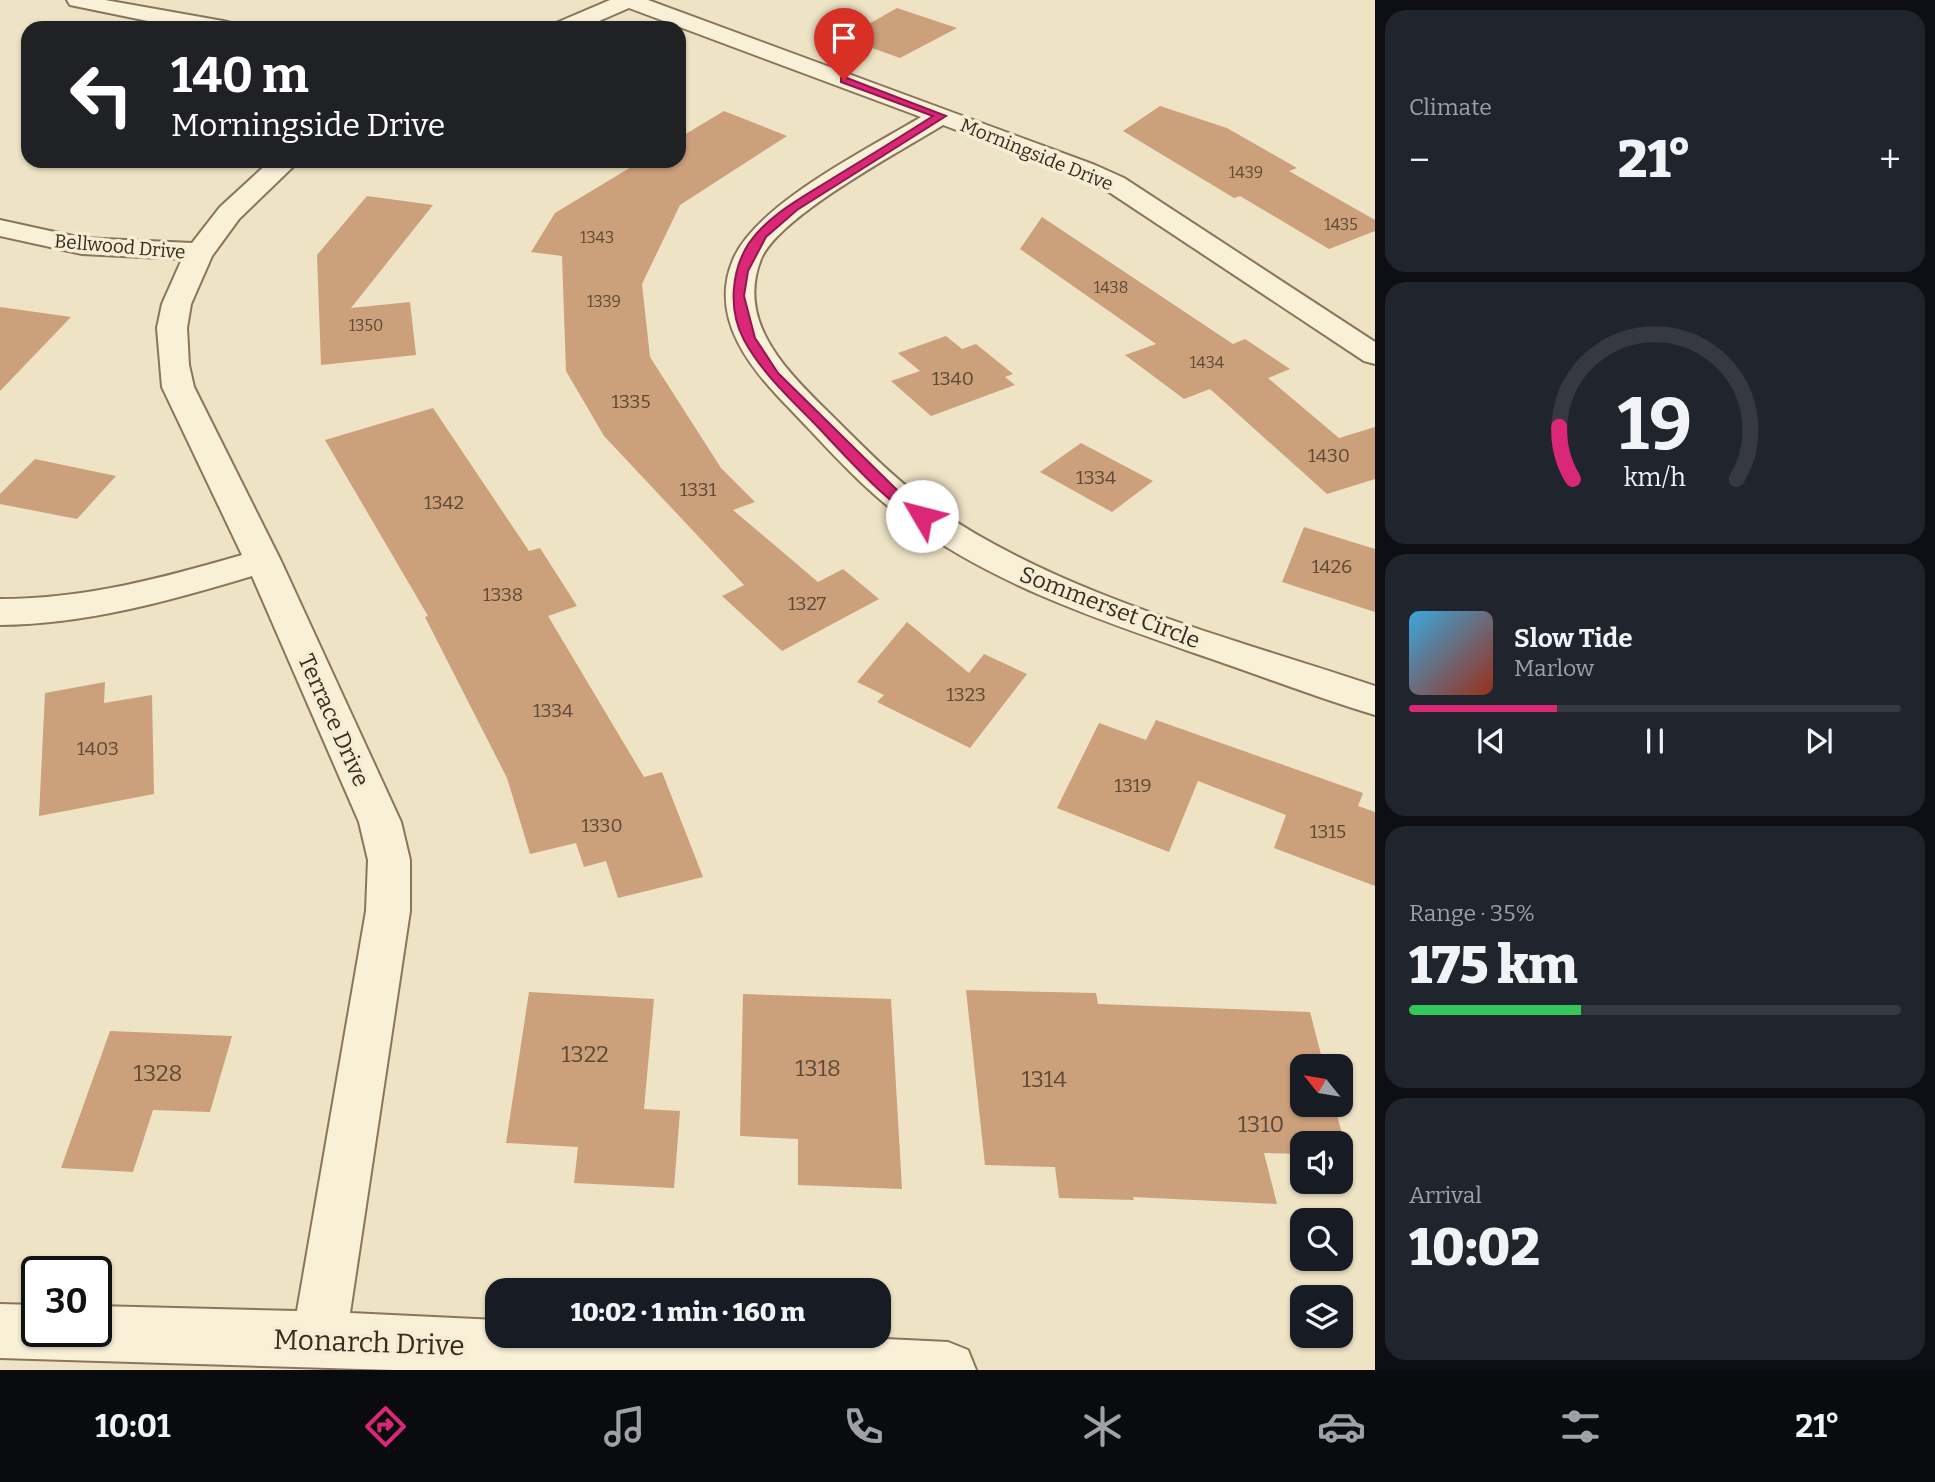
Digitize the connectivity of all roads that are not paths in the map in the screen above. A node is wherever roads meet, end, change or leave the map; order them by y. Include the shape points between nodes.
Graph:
1 (78, 0) edge
2 (628, 0) edge
3 (182, 21) edge
4 (580, 21) edge
5 (685, 21) edge
6 (686, 21) edge
7 (941, 116) junction
8 (276, 168) edge
9 (0, 228) edge
10 (199, 253) junction
11 (1375, 355) edge
12 (263, 561) junction
13 (0, 612) edge
14 (1375, 701) edge
15 (0, 1331) edge
16 (319, 1339) junction
17 (948, 1370) edge

1 - 3 street
2 - 4 street
2 - 5 street, Morningside Drive
6 - 7 street, Morningside Drive
7 - 11 street, Morningside Drive via 1115,184
7 - 14 street, Sommerset Circle via 793,208 754,245 742,271 738,296 749,338 774,375 892,493 1006,567 1104,609
8 - 10 street, Terrace Drive via 228,213
9 - 10 street, Bellwood Drive via 82,246
10 - 12 street, Terrace Drive via 172,326 178,387
12 - 13 street via 114,601
12 - 16 street, Terrace Drive via 380,822 389,860 388,911
15 - 16 street, Monarch Drive
16 - 17 street, Monarch Drive

